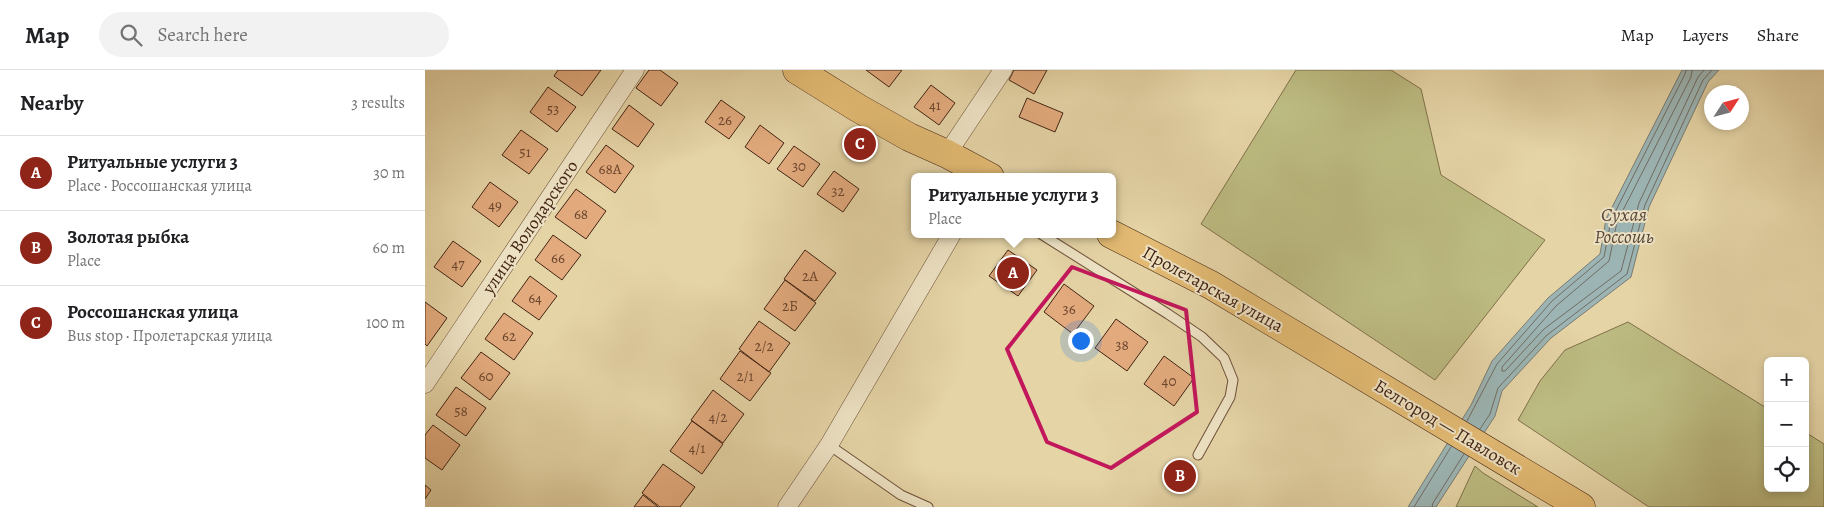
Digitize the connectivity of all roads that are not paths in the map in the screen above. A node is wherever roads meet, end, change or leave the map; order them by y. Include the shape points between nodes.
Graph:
1 (635, 70) edge
2 (797, 70) edge
3 (1003, 70) edge
4 (947, 154) junction
5 (981, 173) edge
6 (1116, 237) edge
7 (950, 238) edge
8 (1047, 238) edge
9 (1314, 346) joint
10 (425, 384) edge
11 (829, 445) junction
12 (1198, 455) dead end
13 (787, 507) edge
14 (928, 507) edge
15 (1581, 507) edge

1 - 10 street, улица Володарского
2 - 4 main road via 909,137
3 - 4 street
4 - 5 main road
6 - 9 main road, Пролетарская улица via 1211,285
7 - 11 street
8 - 12 lane via 1202,337 1224,358 1233,380 1230,397
9 - 15 main road, Белгород — Павловск
11 - 13 street
11 - 14 lane via 901,495

